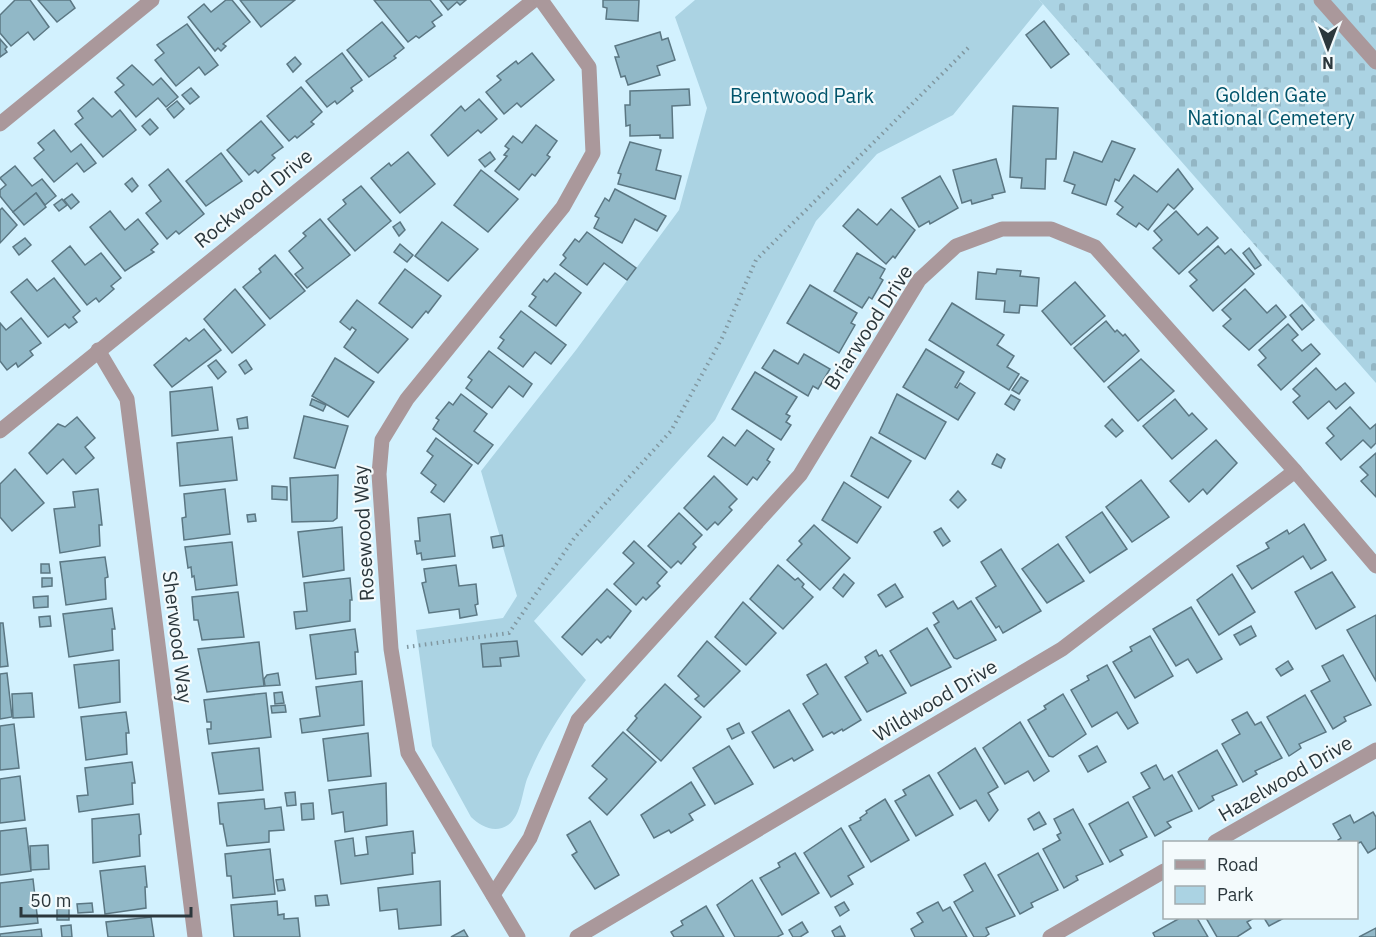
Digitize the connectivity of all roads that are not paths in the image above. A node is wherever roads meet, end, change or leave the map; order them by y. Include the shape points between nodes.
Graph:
1 (152, 0) edge
2 (534, 0) edge
3 (541, 0) edge
4 (1322, 0) edge
5 (1376, 62) edge
6 (0, 124) edge
7 (98, 350) junction
8 (0, 431) edge
9 (1295, 471) junction
10 (1376, 566) edge
11 (1376, 750) edge
12 (1218, 841) edge
13 (1163, 872) edge
14 (494, 895) junction
15 (195, 937) edge
16 (518, 937) edge
17 (577, 937) edge
18 (1050, 937) edge

1 - 6 street
2 - 7 street, Rockwood Drive
3 - 14 street, Rosewood Way via 588,68 593,153 563,207 407,399 382,440 379,474 391,649 408,753
4 - 5 street
7 - 8 street, Rockwood Drive
7 - 15 street, Sherwood Way via 127,399
9 - 10 street, Briarwood Drive
9 - 14 street, Briarwood Drive via 1095,247 1051,229 1002,229 956,246 919,280 800,475 578,720 530,838
9 - 17 street, Wildwood Drive via 1062,649
11 - 12 street, Hazelwood Drive
13 - 18 street
14 - 16 street, Rosewood Way

